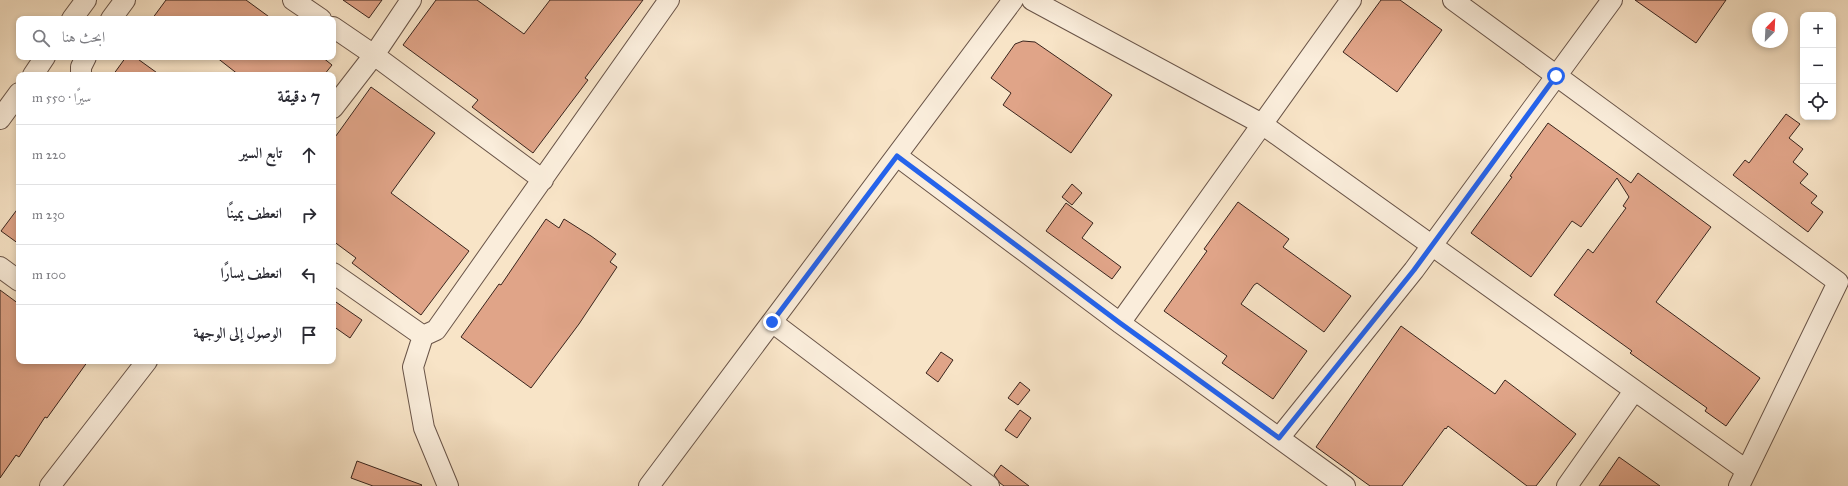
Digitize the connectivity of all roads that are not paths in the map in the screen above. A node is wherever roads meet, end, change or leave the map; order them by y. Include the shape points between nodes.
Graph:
1 (86, 0) edge
2 (125, 0) edge
3 (293, 0) edge
4 (411, 0) edge
5 (669, 0) edge
6 (1013, 0) edge
7 (1032, 0) edge
8 (1351, 0) edge
9 (1453, 0) edge
10 (1612, 0) edge
11 (74, 16) edge
12 (113, 16) edge
13 (317, 16) edge
14 (336, 29) edge
15 (374, 54) junction
16 (43, 60) edge
17 (84, 60) edge
18 (35, 72) edge
19 (81, 72) edge
20 (1556, 76) junction
21 (16, 98) edge
22 (336, 104) edge
23 (0, 119) edge
24 (1262, 124) junction
25 (897, 156) junction
26 (543, 180) junction
27 (1432, 246) junction
28 (0, 267) edge
29 (336, 275) edge
30 (16, 279) edge
31 (772, 322) junction
32 (1120, 323) junction
33 (423, 336) junction
34 (138, 364) edge
35 (1634, 391) junction
36 (1279, 438) junction
37 (1743, 478) edge
38 (50, 486) edge
39 (448, 486) edge
40 (649, 486) edge
41 (989, 486) edge
42 (1345, 486) edge
43 (1567, 486) edge

1 - 11 street
2 - 12 street
3 - 13 street
4 - 15 street
5 - 26 street
6 - 25 street
7 - 24 street
8 - 24 street
9 - 20 street
10 - 20 street
14 - 15 street
15 - 22 street
15 - 26 street
16 - 18 street
17 - 19 street
20 - 27 street
20 - 37 street via 1838,282
21 - 23 street
24 - 27 street
24 - 32 street
25 - 31 street
25 - 32 street
26 - 33 street via 436,330
27 - 35 street
27 - 36 street
28 - 30 street
29 - 33 street
31 - 40 street
31 - 41 street
32 - 36 street
33 - 39 street via 413,367 424,428
34 - 38 street
35 - 37 street
35 - 43 street
36 - 42 street

